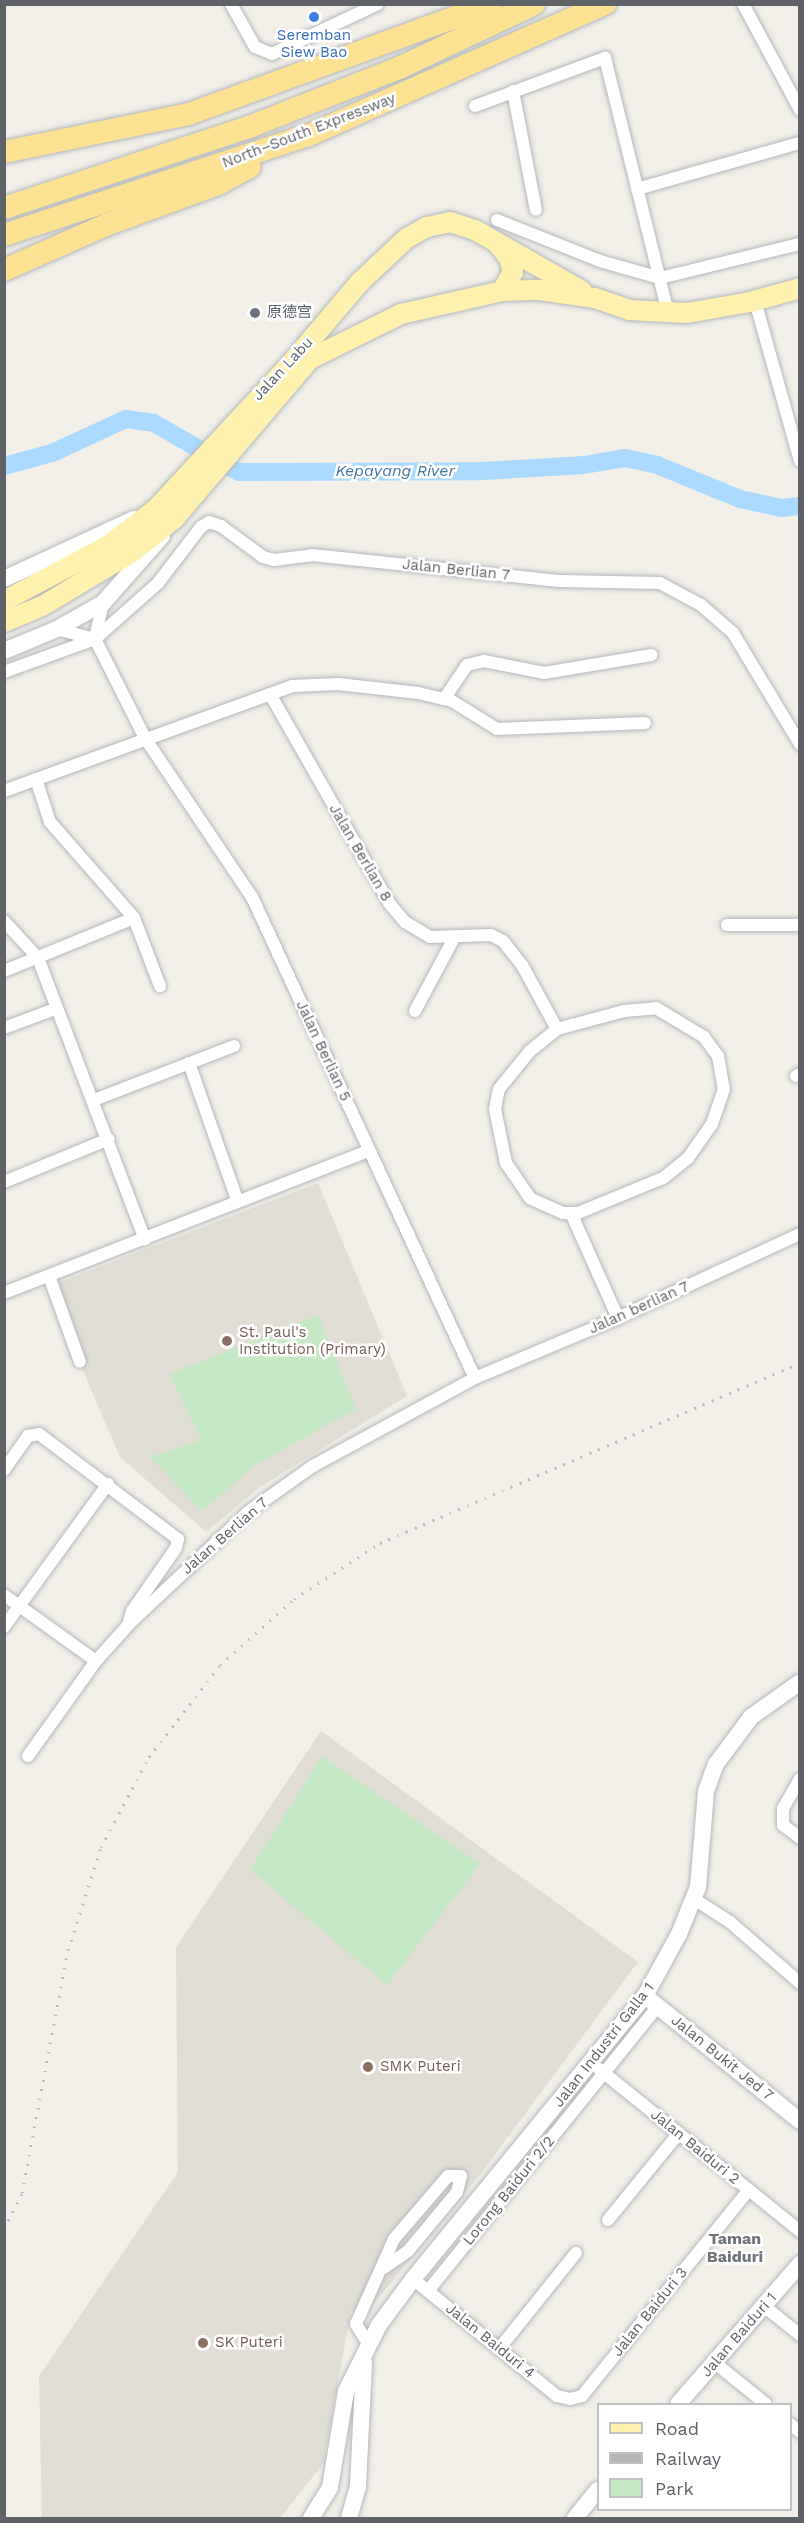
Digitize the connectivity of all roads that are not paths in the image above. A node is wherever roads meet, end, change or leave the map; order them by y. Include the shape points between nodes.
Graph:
1 (231, 4) edge
2 (378, 4) edge
3 (492, 4) edge
4 (534, 4) edge
5 (605, 4) edge
6 (743, 4) edge
7 (513, 92) junction
8 (475, 106) dead end
9 (800, 110) edge
10 (309, 135) junction
11 (800, 143) edge
12 (4, 152) edge
13 (637, 189) junction
14 (4, 208) edge
15 (536, 210) dead end
16 (497, 220) dead end
17 (4, 236) edge
18 (496, 242) junction
19 (800, 244) edge
20 (4, 270) edge
21 (660, 278) junction
22 (800, 288) edge
23 (502, 291) junction
24 (595, 298) junction
25 (755, 301) junction
26 (668, 312) junction
27 (243, 423) junction
28 (800, 461) edge
29 (177, 506) junction
30 (156, 509) junction
31 (4, 579) edge
32 (4, 602) edge
33 (103, 603) junction
34 (4, 622) edge
35 (57, 629) junction
36 (95, 639) junction
37 (4, 651) edge
38 (651, 655) dead end
39 (4, 672) edge
40 (270, 694) junction
41 (444, 699) junction
42 (645, 723) dead end
43 (145, 738) junction
44 (800, 744) edge
45 (36, 779) junction
46 (4, 791) edge
47 (134, 918) junction
48 (4, 921) edge
49 (727, 925) dead end
50 (800, 925) edge
51 (454, 938) junction
52 (38, 958) junction
53 (4, 970) edge
54 (160, 986) dead end
55 (55, 1009) junction
56 (415, 1011) dead end
57 (4, 1028) edge
58 (557, 1029) junction
59 (234, 1046) dead end
60 (189, 1063) junction
61 (94, 1100) junction
62 (109, 1138) junction
63 (369, 1151) junction
64 (4, 1182) edge
65 (238, 1202) junction
66 (571, 1213) junction
67 (800, 1234) edge
68 (145, 1239) junction
69 (50, 1276) junction
70 (4, 1293) edge
71 (618, 1318) junction
72 (80, 1362) dead end
73 (475, 1378) junction
74 (4, 1470) edge
75 (108, 1484) junction
76 (4, 1594) edge
77 (20, 1606) junction
78 (130, 1623) junction
79 (4, 1627) edge
80 (96, 1661) junction
81 (800, 1682) edge
82 (28, 1756) dead end
83 (800, 1779) edge
84 (800, 1838) edge
85 (694, 1899) junction
86 (800, 1983) edge
87 (652, 2001) junction
88 (598, 2068) junction
89 (800, 2121) edge
90 (679, 2133) junction
91 (749, 2190) junction
92 (608, 2220) dead end
93 (800, 2231) edge
94 (576, 2253) dead end
95 (800, 2264) edge
96 (384, 2268) junction
97 (412, 2279) junction
98 (428, 2291) junction
99 (764, 2306) junction
100 (800, 2335) edge
101 (499, 2349) junction
102 (367, 2350) junction
103 (715, 2363) junction
104 (570, 2399) joint
105 (679, 2403) edge
106 (765, 2403) edge
107 (597, 2491) edge
108 (311, 2518) edge
109 (349, 2518) edge
110 (575, 2518) edge

1 - 2 street via 249,39 262,53 272,54
3 - 12 highway via 189,114
4 - 14 highway, North–South Expressway via 401,67 249,127
5 - 10 highway, North–South Expressway
6 - 9 street
7 - 8 street
7 - 13 street via 605,58
7 - 15 street
10 - 17 highway, North–South Expressway
10 - 20 highway via 218,184 106,225
11 - 13 street
13 - 21 street
16 - 21 street via 600,261
18 - 23 main road via 513,272
18 - 24 main road, Jalan Labu
18 - 27 main road, Jalan Labu via 450,222 427,227 407,238 358,283
19 - 21 street
21 - 26 street
22 - 25 main road, Jalan Labu
23 - 24 main road, Jalan Labu via 539,290
23 - 27 main road, Jalan Labu via 401,315 322,351
24 - 26 main road, Jalan Labu via 629,310
25 - 26 main road, Jalan Labu
25 - 28 street
27 - 29 main road, Jalan Labu
29 - 30 main road, Jalan Labu
29 - 33 main road, Jalan Labu via 123,585
29 - 34 main road via 134,550 44,605
30 - 31 main road, Jalan Labu
30 - 32 main road via 109,545
33 - 35 main road, Jalan Labu
33 - 36 street
35 - 36 street
35 - 37 main road, Jalan Labu
36 - 39 street
36 - 43 street, Jalan Berlian 5
36 - 44 street, Jalan Berlian 7 via 158,583 209,522 274,560 312,555 559,581 660,583 701,605 733,633
38 - 41 street via 544,673 484,661 467,665
40 - 41 street via 292,686 338,684
40 - 43 street
40 - 51 street, Jalan Berlian 8 via 388,903 405,922 430,938
41 - 42 street via 497,729
43 - 45 street
43 - 63 street, Jalan Berlian 5 via 252,897
45 - 46 street
45 - 47 street via 50,822
47 - 52 street
47 - 54 street
48 - 52 street
49 - 50 street
51 - 56 street
51 - 58 street, Jalan Berlian 8 via 491,935 503,940 522,965
52 - 53 street
52 - 55 street
55 - 57 street
55 - 61 street
58 - 66 street via 510,1074 499,1089 495,1109 506,1163 518,1183 530,1198
58 - 66 street via 624,1011 656,1008 704,1037 718,1056 724,1089 712,1124 680,1165 663,1178
59 - 60 street
60 - 61 street
60 - 65 street
61 - 62 street
62 - 64 street
62 - 68 street
63 - 65 street
63 - 73 street, Jalan Berlian 5
65 - 68 street
66 - 71 street
67 - 71 street, Jalan berlian 7
68 - 69 street
69 - 70 street
69 - 72 street
71 - 73 street, Jalan berlian 7
73 - 78 street, Jalan Berlian 7 via 313,1466 247,1513
74 - 75 street via 34,1433
75 - 77 street
75 - 78 street via 178,1539 176,1548 132,1611
76 - 77 street
77 - 79 street
77 - 80 street
78 - 80 street, Jalan Berlian 7
80 - 82 street, Jalan Berlian 7
81 - 85 main road, Jalan Industri Galla 1 via 750,1717 716,1764 706,1791
83 - 84 street via 783,1808 783,1825
85 - 86 street via 730,1922
85 - 87 main road, Jalan Industri Galla 1
87 - 88 main road, Jalan Industri Galla 1
87 - 89 main road, Jalan Bukit Jed 7
88 - 90 street, Jalan Baiduri 2
88 - 97 main road, Jalan Industri Galla 1
88 - 98 street, Lorong Baiduri 2/2
90 - 91 street, Jalan Baiduri 2
90 - 92 street
91 - 93 street, Jalan Baiduri 2
91 - 104 street, Jalan Baiduri 3 via 582,2396
94 - 101 street
95 - 99 main road, Jalan Baiduri 1
96 - 96 street via 394,2239 448,2176 461,2176 457,2192 408,2251
96 - 102 street via 356,2324
97 - 98 street, Jalan Baiduri 4
97 - 102 main road, Jalan Industri Galla 1
98 - 101 street, Jalan Baiduri 4
99 - 100 street
99 - 103 main road, Jalan Baiduri 1
101 - 104 street, Jalan Baiduri 4 via 557,2396
102 - 108 main road, Jalan Industri Galla 1 via 346,2391 330,2487
102 - 109 main road via 358,2486
103 - 105 main road, Jalan Baiduri 1
103 - 106 street
107 - 110 main road

